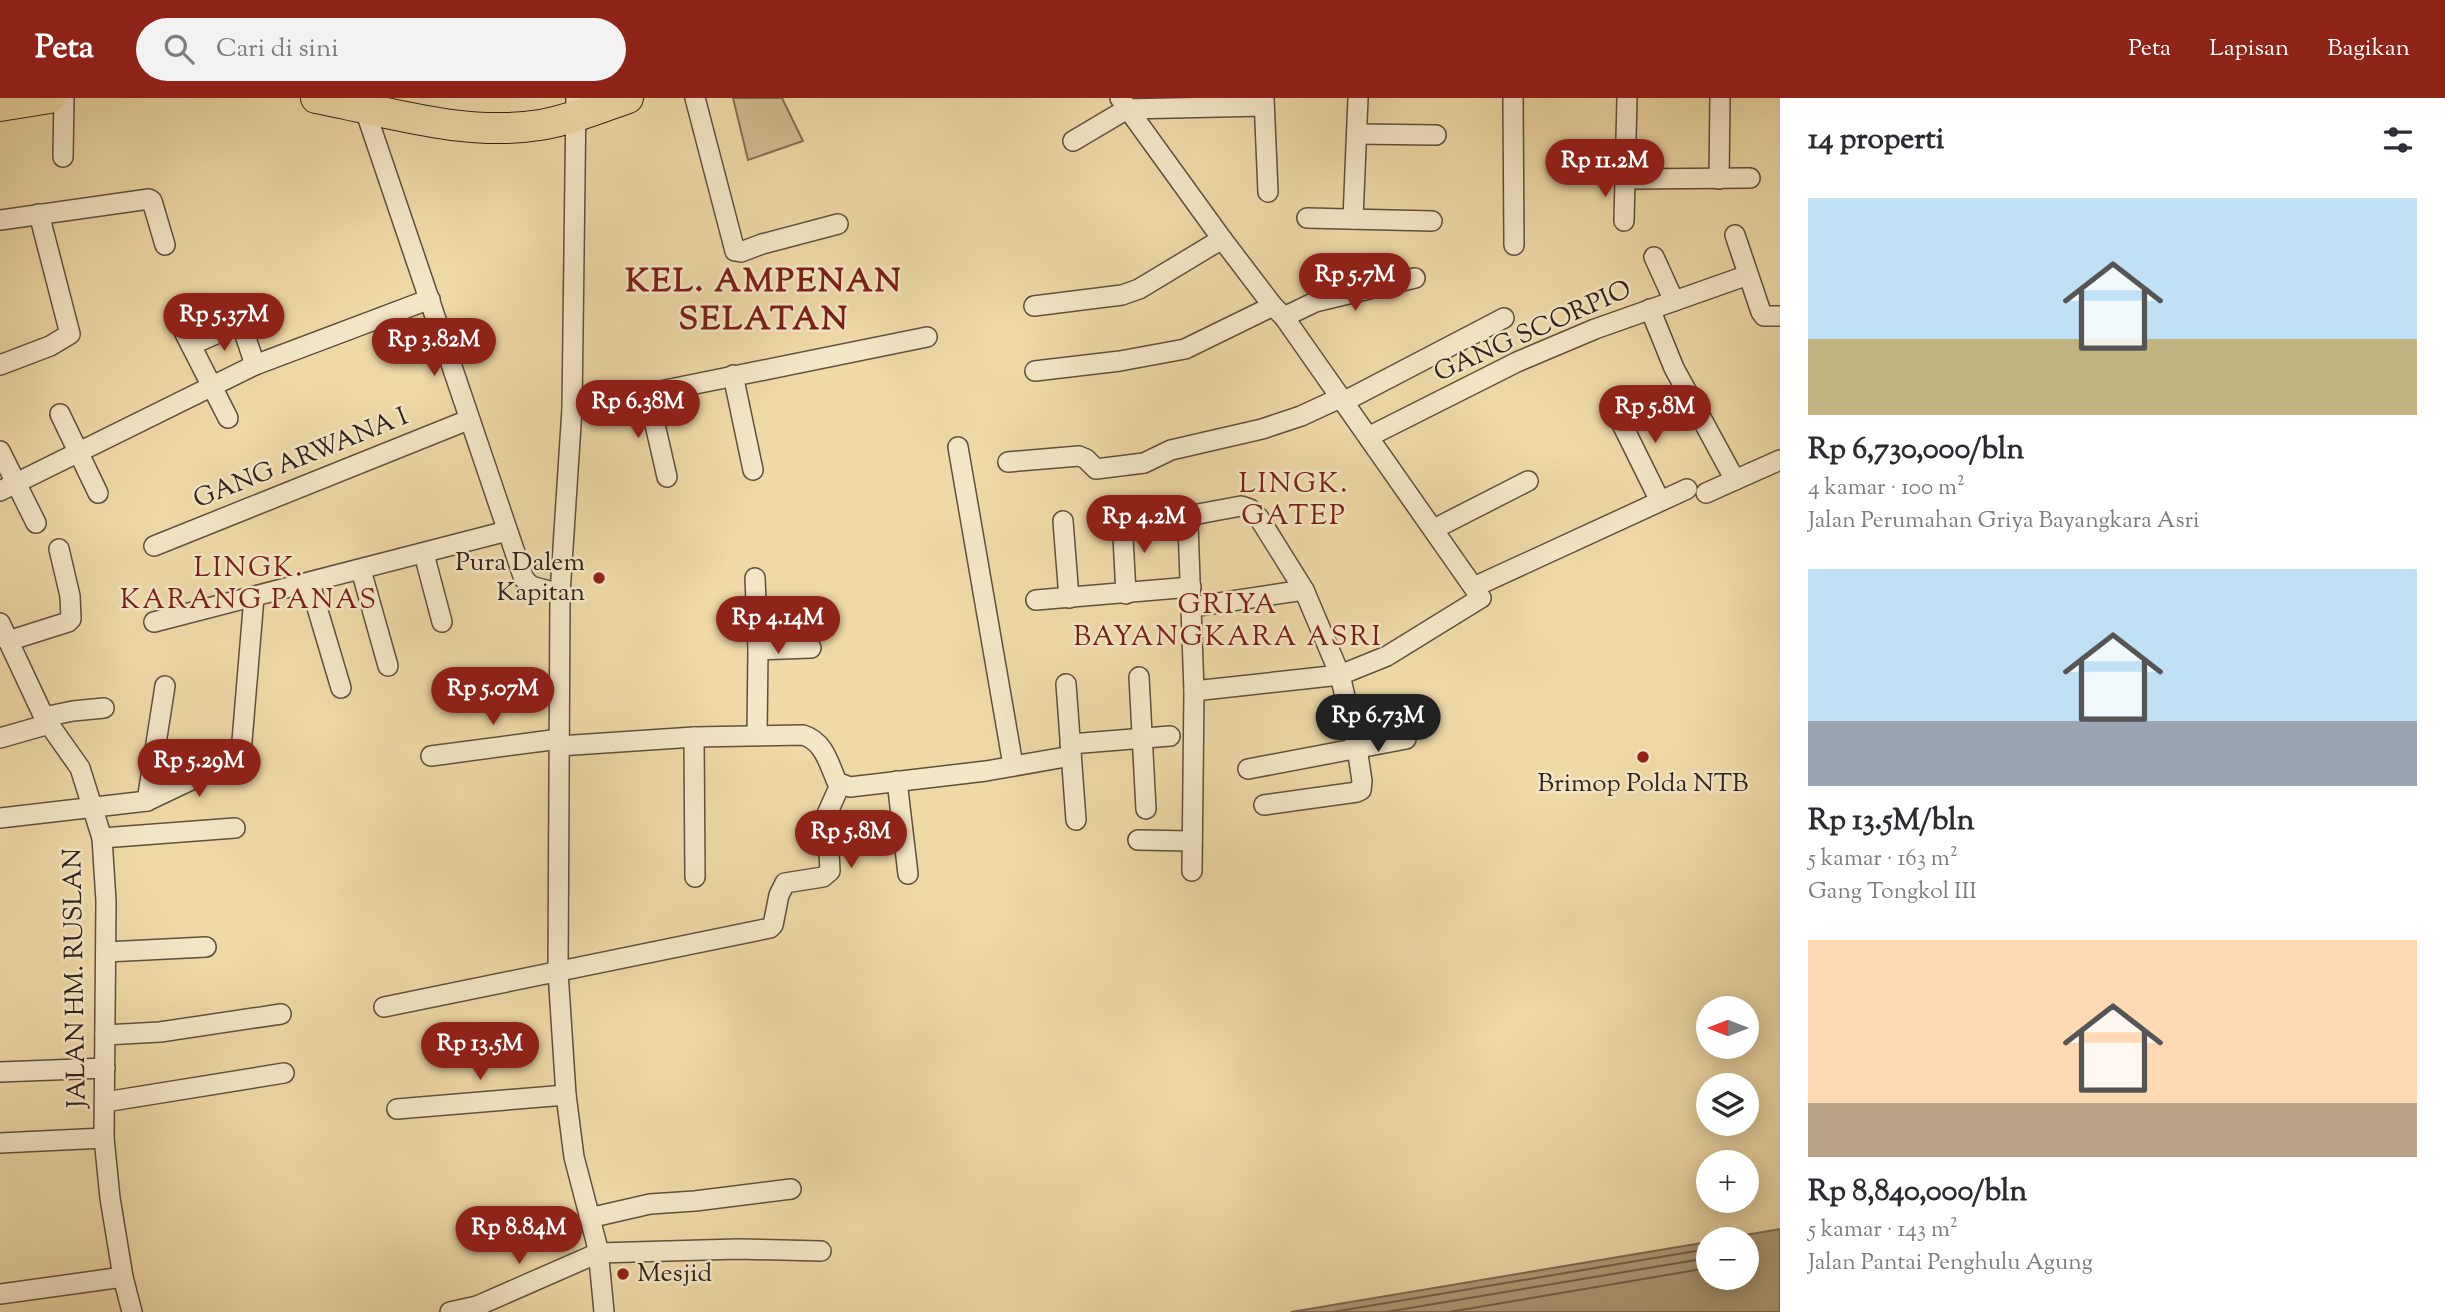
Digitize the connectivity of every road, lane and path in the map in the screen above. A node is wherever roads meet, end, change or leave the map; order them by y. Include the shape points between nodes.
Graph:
1 (50, 98) edge
2 (64, 98) edge
3 (316, 98) edge
4 (628, 98) edge
5 (695, 98) edge
6 (1358, 98) edge
7 (1513, 98) edge
8 (1627, 98) edge
9 (1720, 98) edge
10 (362, 102) edge
11 (1264, 102) edge
12 (1123, 103) edge
13 (0, 106) edge
14 (576, 107) edge
15 (1357, 134) junction
16 (1436, 135) dead end
17 (1073, 141) dead end
18 (62, 157) dead end
19 (1750, 178) dead end
20 (1626, 179) junction
21 (1719, 179) junction
22 (1268, 192) dead end
23 (39, 214) junction
24 (1307, 218) dead end
25 (1353, 219) junction
26 (0, 220) edge
27 (1432, 221) dead end
28 (1624, 221) dead end
29 (838, 224) dead end
30 (1735, 235) dead end
31 (1222, 239) junction
32 (1514, 244) dead end
33 (165, 245) dead end
34 (1654, 257) dead end
35 (1748, 275) junction
36 (1415, 278) dead end
37 (430, 299) junction
38 (1674, 301) junction
39 (1034, 306) dead end
40 (1650, 309) junction
41 (1279, 311) junction
42 (175, 314) dead end
43 (1780, 316) edge
44 (1503, 318) dead end
45 (927, 337) dead end
46 (191, 345) junction
47 (0, 365) edge
48 (255, 365) junction
49 (1035, 372) dead end
50 (733, 375) junction
51 (212, 385) junction
52 (648, 394) junction
53 (1342, 400) junction
54 (1614, 408) dead end
55 (572, 409) junction
56 (60, 414) dead end
57 (228, 418) dead end
58 (468, 420) junction
59 (1370, 436) junction
60 (958, 447) dead end
61 (0, 451) edge
62 (79, 451) junction
63 (1780, 460) edge
64 (1008, 462) dead end
65 (753, 470) dead end
66 (667, 477) dead end
67 (1735, 480) junction
68 (1528, 481) dead end
69 (8, 487) edge
70 (98, 493) dead end
71 (1660, 501) junction
72 (1122, 518) dead end
73 (1063, 521) dead end
74 (36, 523) dead end
75 (1434, 528) junction
76 (507, 531) junction
77 (154, 546) dead end
78 (59, 548) dead end
79 (424, 554) junction
80 (361, 570) junction
81 (755, 578) dead end
82 (310, 584) junction
83 (1304, 590) junction
84 (1478, 593) junction
85 (560, 594) junction
86 (1126, 594) junction
87 (254, 597) junction
88 (1191, 597) junction
89 (1069, 598) junction
90 (1036, 600) dead end
91 (154, 622) dead end
92 (443, 622) dead end
93 (4, 632) edge
94 (811, 648) dead end
95 (758, 650) junction
96 (388, 666) dead end
97 (1340, 676) junction
98 (1139, 677) dead end
99 (1066, 684) dead end
100 (164, 686) dead end
101 (341, 688) dead end
102 (1195, 691) junction
103 (104, 708) dead end
104 (47, 721) junction
105 (757, 735) junction
106 (1170, 736) dead end
107 (694, 737) junction
108 (0, 738) edge
109 (1142, 738) junction
110 (1406, 739) dead end
111 (559, 742) junction
112 (1357, 748) junction
113 (1070, 750) junction
114 (431, 756) dead end
115 (1013, 765) junction
116 (1248, 769) dead end
117 (897, 781) junction
118 (841, 785) junction
119 (147, 801) junction
120 (1264, 805) dead end
121 (92, 808) junction
122 (1146, 808) dead end
123 (0, 818) edge
124 (1076, 820) dead end
125 (234, 828) dead end
126 (102, 838) junction
127 (1138, 840) dead end
128 (1192, 841) junction
129 (1192, 872) dead end
130 (908, 874) dead end
131 (695, 877) dead end
132 (206, 947) dead end
133 (106, 951) junction
134 (558, 972) junction
135 (384, 1007) dead end
136 (281, 1014) dead end
137 (105, 1035) junction
138 (105, 1068) junction
139 (0, 1072) edge
140 (284, 1073) dead end
141 (566, 1095) junction
142 (105, 1102) junction
143 (397, 1110) dead end
144 (104, 1138) junction
145 (0, 1143) edge
146 (791, 1189) dead end
147 (589, 1218) junction
148 (821, 1251) dead end
149 (598, 1253) junction
150 (123, 1277) junction
151 (0, 1294) edge
152 (132, 1312) edge
153 (450, 1312) edge
154 (604, 1312) edge

1 - 13 highway
2 - 18 street
3 - 10 highway
4 - 14 highway
5 - 29 street via 734,251
6 - 15 street
7 - 32 street
8 - 20 street
9 - 21 street
10 - 14 highway via 424,121 474,128 524,127
10 - 37 street
11 - 12 street
11 - 22 street
12 - 17 street
12 - 31 street
14 - 55 street
15 - 16 street
15 - 25 street
19 - 21 street
20 - 21 street
20 - 28 street
23 - 26 street
23 - 33 street via 149,199
23 - 47 street via 70,334
24 - 25 street
25 - 27 street
30 - 35 street
31 - 39 street via 1139,289
31 - 41 street
34 - 38 street
35 - 38 street, GANG SCORPIO
35 - 43 street via 1764,316
36 - 41 street
37 - 48 street
37 - 58 street
38 - 40 street, GANG SCORPIO
40 - 59 street, GANG SCORPIO via 1517,362
40 - 67 street via 1674,368
41 - 49 street via 1185,349
41 - 53 street
42 - 46 street
44 - 53 street
45 - 50 street
46 - 48 street via 242,323
46 - 51 street
48 - 51 street
50 - 52 street
50 - 65 street
51 - 57 street
51 - 62 street
52 - 55 street
52 - 66 street
53 - 59 street
53 - 64 street via 1262,429 1171,450 1144,463 1096,469 1086,459 1073,456
54 - 71 street
55 - 85 street
56 - 62 street
58 - 76 street
58 - 77 street, GANG ARWANA I
59 - 75 street
60 - 115 street
61 - 69 street
62 - 69 street
62 - 70 street
63 - 67 street
67 - 71 street
68 - 75 street
69 - 74 street
71 - 84 street
72 - 86 street
73 - 89 street
75 - 84 street
76 - 79 street
76 - 85 street via 527,583
78 - 93 street via 71,596 71,619
79 - 80 street
79 - 92 street
80 - 82 street
80 - 96 street
81 - 95 street
82 - 87 street
82 - 101 street
83 - 88 street
83 - 88 street via 1258,518 1241,506 1190,519
83 - 97 street
84 - 97 street via 1387,656
85 - 111 street
86 - 88 street
86 - 89 street
87 - 91 street
87 - 119 street via 241,754
88 - 102 street
89 - 90 street
93 - 104 street, JALAN HM. RUSLAN
94 - 95 street
95 - 105 street
97 - 102 street
97 - 112 street
98 - 109 street
99 - 113 street
100 - 119 street
102 - 128 street
103 - 104 street via 73,710
104 - 108 street
104 - 121 street, JALAN HM. RUSLAN via 80,768
105 - 107 street
105 - 118 street via 810,737
106 - 109 street
107 - 111 street
107 - 131 street
109 - 113 street
109 - 122 street
110 - 112 street
111 - 114 street
111 - 134 street
112 - 116 street
112 - 120 street via 1361,790
113 - 115 street
113 - 124 street
115 - 117 street
117 - 118 street
117 - 130 street
118 - 134 street via 827,814 830,871 823,877 785,883 770,928
119 - 121 street
121 - 123 street
121 - 126 street, JALAN HM. RUSLAN
125 - 126 street
126 - 133 street, JALAN HM. RUSLAN
127 - 128 street
128 - 129 street
132 - 133 street
133 - 137 street, JALAN HM. RUSLAN
134 - 135 street
134 - 141 street
136 - 137 street via 160,1032
137 - 138 street, JALAN HM. RUSLAN
138 - 139 street
138 - 142 street, JALAN HM. RUSLAN
140 - 142 street
141 - 143 street
141 - 147 street via 574,1157
142 - 144 street, JALAN HM. RUSLAN
144 - 145 street
144 - 150 street, JALAN HM. RUSLAN
146 - 147 street via 650,1204
147 - 149 street
148 - 149 street
149 - 153 street via 477,1306
149 - 154 street
150 - 151 street
150 - 152 street, JALAN HM. RUSLAN

